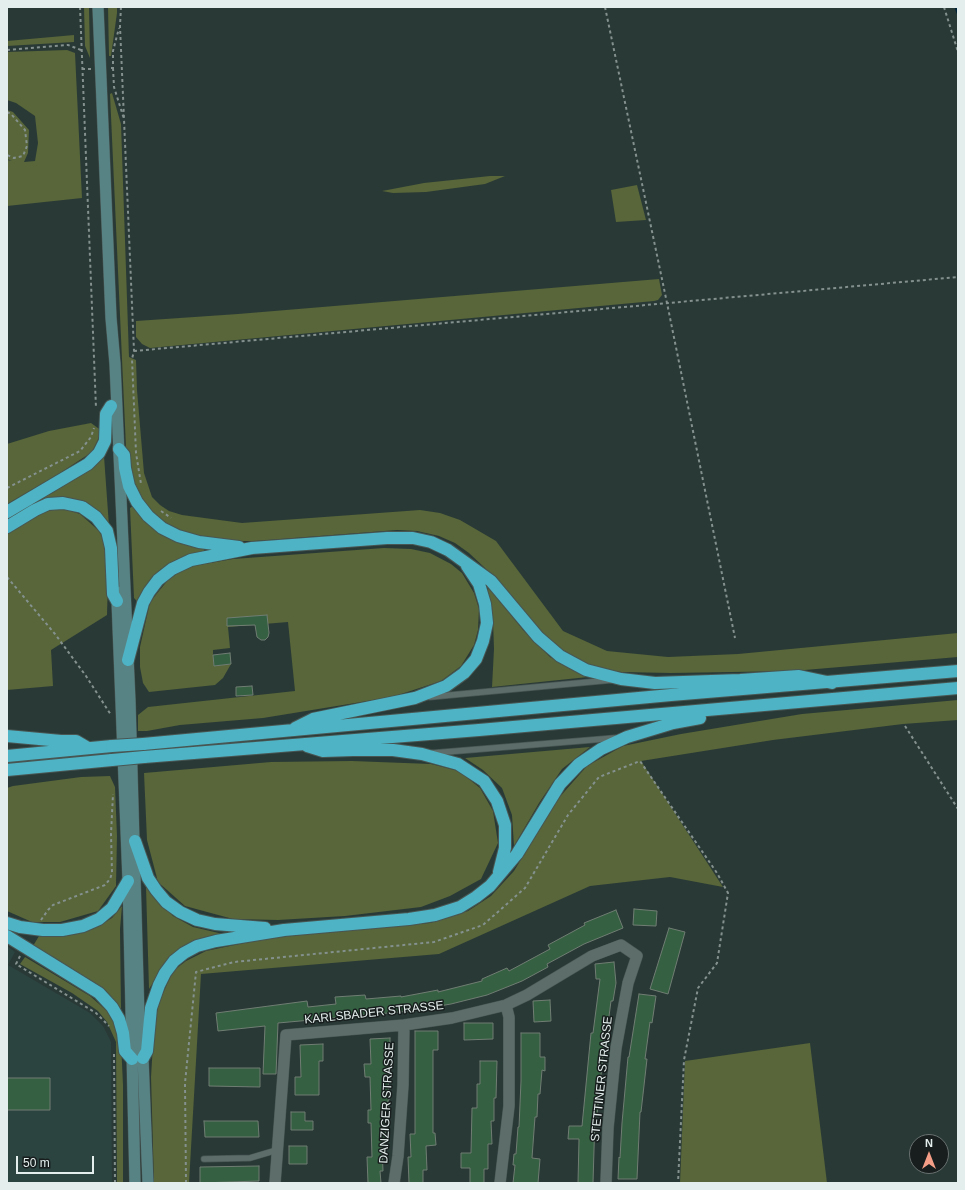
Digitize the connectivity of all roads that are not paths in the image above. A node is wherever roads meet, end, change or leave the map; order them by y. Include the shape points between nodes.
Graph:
1 (98, 7) edge
2 (111, 318) junction
3 (111, 406) junction
4 (119, 449) junction
5 (7, 512) edge
6 (7, 527) edge
7 (252, 548) junction
8 (462, 558) junction
9 (117, 601) junction
10 (128, 660) junction
11 (958, 671) edge
12 (621, 680) junction
13 (832, 683) junction
14 (958, 688) edge
15 (416, 698) junction
16 (742, 707) junction
17 (286, 731) junction
18 (7, 736) edge
19 (627, 737) junction
20 (304, 744) junction
21 (88, 748) junction
22 (422, 754) junction
23 (7, 756) edge
24 (24, 768) junction
25 (7, 770) edge
26 (7, 776) edge
27 (135, 841) junction
28 (499, 874) junction
29 (128, 880) junction
30 (7, 923) edge
31 (284, 930) junction
32 (7, 936) edge
33 (637, 956) joint
34 (506, 1005) junction
35 (404, 1025) junction
36 (138, 1059) junction
37 (277, 1150) junction
38 (204, 1158) dead end
39 (135, 1183) edge
40 (148, 1183) edge
41 (275, 1183) edge
42 (394, 1183) edge
43 (500, 1183) edge
44 (606, 1183) edge

1 - 2 main road
2 - 3 main road
2 - 4 main road
3 - 5 highway via 106,414 105,441 88,464
3 - 9 main road via 120,594
4 - 7 highway via 124,455 129,486 137,502 162,528 199,542
4 - 10 main road
6 - 9 highway via 48,504 63,503 82,507 96,517 106,531 111,548 113,594
7 - 8 highway via 412,538 431,542
7 - 10 highway via 191,560 172,569 158,580 143,603
8 - 12 highway via 491,581 538,637 560,656 586,670
8 - 15 highway via 479,584 485,604 487,623 483,641 476,659 464,673 446,686
9 - 29 main road
10 - 27 main road
11 - 13 highway
12 - 13 highway via 655,683 799,676
12 - 15 lane
13 - 17 highway via 671,695
14 - 16 highway
15 - 17 highway via 313,719
16 - 19 highway
16 - 20 highway
17 - 21 highway, bridge
18 - 21 highway via 76,741
19 - 22 lane
19 - 28 highway via 601,749 580,764 560,784 517,854
20 - 22 highway via 323,752 393,750
20 - 24 highway, bridge
21 - 23 highway
22 - 28 highway via 458,764 484,781 497,801 505,825 505,848
24 - 25 highway
24 - 26 highway
27 - 31 highway via 148,878 166,902 180,912 197,920 215,924
27 - 36 main road via 140,1051
28 - 31 highway via 490,886 476,897 460,907 435,915
29 - 30 highway via 112,908 98,920 83,926 42,930
29 - 36 main road
31 - 36 highway via 197,946 174,961 165,973 151,1008 147,1051
32 - 36 highway via 99,993 112,1007 118,1019 125,1051
33 - 34 street, KARLSBADER STRASSE via 621,945 592,956
33 - 44 street, STETTINER STRASSE via 628,983 616,1048 608,1128
34 - 35 street, KARLSBADER STRASSE via 452,1018
34 - 43 street via 509,1017 509,1106
35 - 37 street, KARLSBADER STRASSE via 286,1035
35 - 42 street, DANZIGER STRASSE via 403,1085
36 - 39 main road
36 - 40 main road
37 - 38 lane via 250,1158
37 - 41 street

